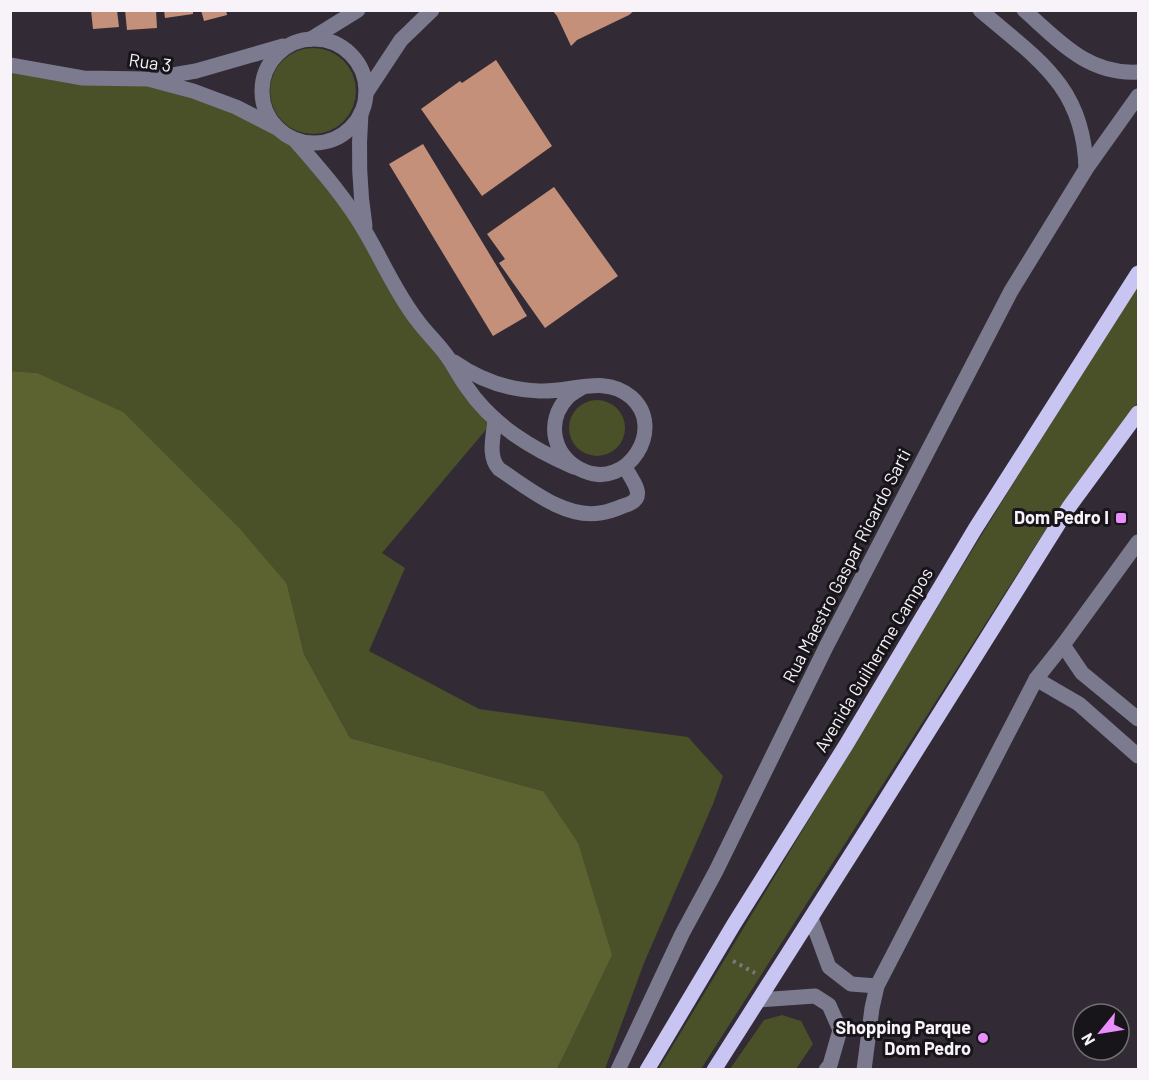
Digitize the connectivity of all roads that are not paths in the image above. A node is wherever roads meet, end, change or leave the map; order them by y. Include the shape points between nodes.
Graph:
1 (357, 10) edge
2 (432, 10) edge
3 (980, 10) edge
4 (1024, 10) edge
5 (310, 39) junction
6 (291, 44) junction
7 (10, 65) edge
8 (1138, 72) edge
9 (148, 79) junction
10 (366, 93) junction
11 (1138, 96) edge
12 (361, 112) junction
13 (277, 128) junction
14 (294, 139) junction
15 (1086, 169) junction
16 (366, 232) junction
17 (1138, 273) edge
18 (449, 358) junction
19 (583, 387) junction
20 (1138, 413) edge
21 (495, 419) junction
22 (574, 467) junction
23 (626, 467) junction
24 (1138, 542) edge
25 (1063, 645) junction
26 (1036, 679) junction
27 (1138, 719) edge
28 (1138, 756) edge
29 (812, 918) junction
30 (877, 986) junction
31 (759, 1000) junction
32 (618, 1070) edge
33 (647, 1070) edge
34 (714, 1070) edge
35 (826, 1070) edge
36 (864, 1070) edge

1 - 5 street
2 - 10 street via 401,40
3 - 15 street via 1040,62 1066,92 1082,129
4 - 8 street via 1083,60 1113,71
5 - 6 street
5 - 10 street via 328,40 344,48 364,76
6 - 9 street
6 - 13 street via 275,55 265,72 262,92 266,111
7 - 9 street, Rua 3 via 83,78
9 - 13 street, Rua 3 via 225,103
10 - 12 street
11 - 15 street, Rua Maestro Gaspar Ricardo Sarti
12 - 14 street via 350,129 333,139 313,143
12 - 16 street via 358,153
13 - 14 street
14 - 16 street
15 - 32 street, Rua Maestro Gaspar Ricardo Sarti via 1011,291 833,634
16 - 18 street via 388,278
17 - 33 main road, Avenida Guilherme Campos via 975,529
18 - 19 street via 492,383 516,389
18 - 21 street via 466,388
19 - 22 street via 569,395 554,424 555,441 562,456
19 - 23 street via 605,384 620,389 637,403 644,419 644,438 638,454
20 - 29 main road via 1069,507
21 - 22 street via 543,454
21 - 23 street via 491,456 494,464 558,506 599,514 632,504 638,499 638,492
22 - 23 street via 591,474 609,474
24 - 25 street
25 - 26 street
25 - 27 street via 1082,673
26 - 28 street via 1079,704
26 - 30 street
29 - 30 street via 829,967 851,984
29 - 31 main road
30 - 36 street
31 - 34 main road
31 - 35 street via 815,996 829,1005 840,1030

